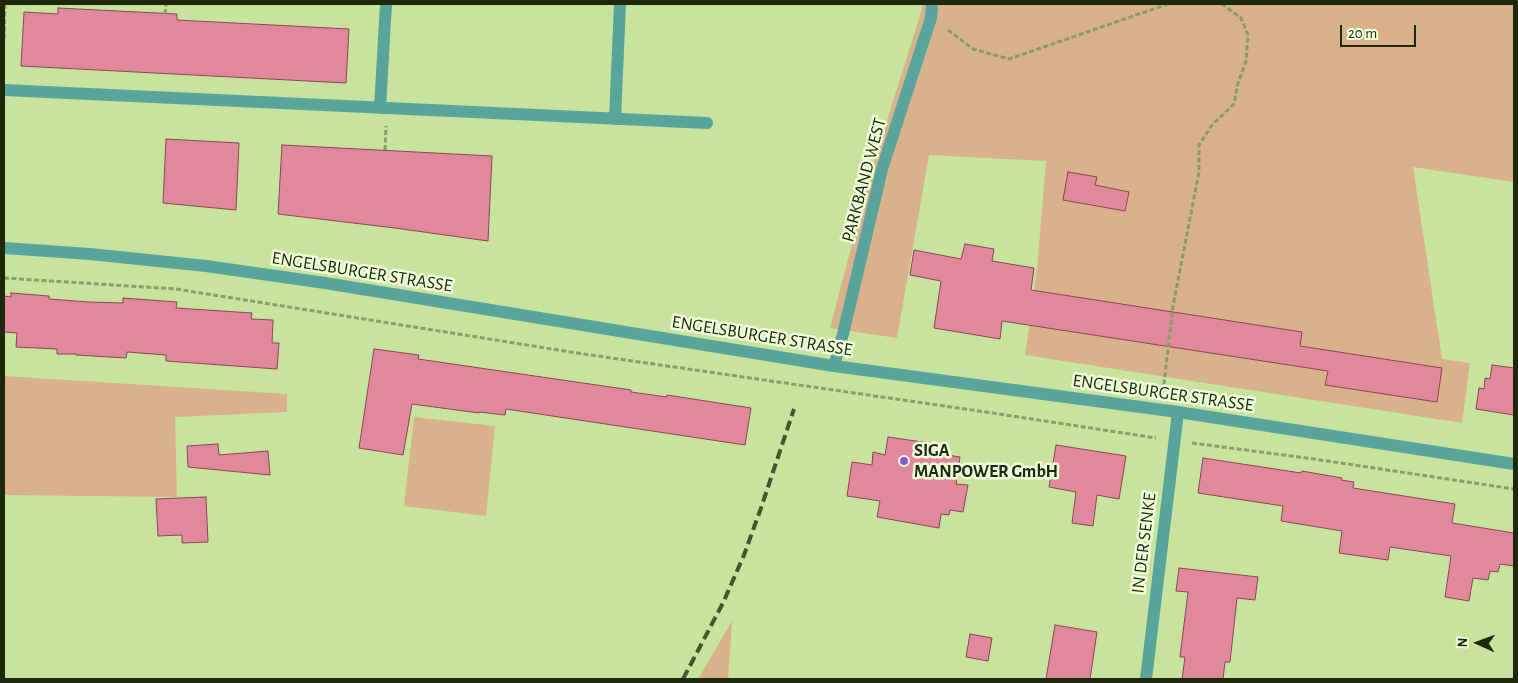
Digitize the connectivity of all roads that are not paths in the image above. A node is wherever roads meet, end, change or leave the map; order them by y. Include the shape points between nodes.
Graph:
1 (386, 4) edge
2 (620, 4) edge
3 (932, 4) edge
4 (4, 90) edge
5 (380, 108) junction
6 (615, 119) junction
7 (707, 123) dead end
8 (4, 248) edge
9 (834, 366) junction
10 (1178, 412) junction
11 (1514, 464) edge
12 (1146, 679) edge

1 - 5 street
2 - 6 street
3 - 9 street, PARKBAND WEST via 931,18 882,169
4 - 5 street
5 - 6 street
6 - 7 street
8 - 9 street, ENGELSBURGER STRASSE via 206,266 325,282
9 - 10 street, ENGELSBURGER STRASSE
10 - 11 street, ENGELSBURGER STRASSE
10 - 12 street, IN DER SENKE

